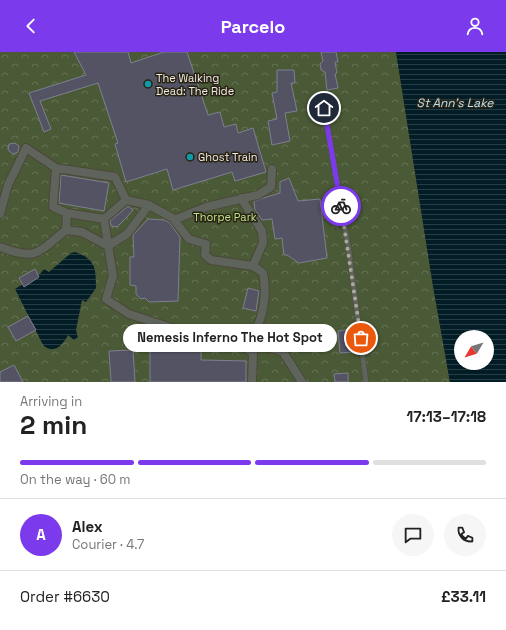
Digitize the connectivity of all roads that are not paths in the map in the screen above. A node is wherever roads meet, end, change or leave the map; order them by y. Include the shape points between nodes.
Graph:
1 (322, 95) dead end
2 (56, 168) junction
3 (272, 169) dead end
4 (241, 198) junction
5 (126, 200) junction
6 (149, 205) junction
7 (67, 213) junction
8 (0, 214) edge
9 (104, 219) junction
10 (176, 220) junction
11 (66, 230) junction
12 (108, 246) junction
13 (0, 247) edge
14 (253, 266) junction
15 (255, 332) junction
16 (240, 343) junction
17 (266, 347) junction
18 (253, 353) junction
19 (252, 382) edge
20 (302, 382) edge
21 (366, 382) edge

1 - 21 lane via 349,251
2 - 5 street via 115,177
2 - 7 street via 53,207
2 - 8 street via 26,148 8,185
3 - 4 street via 271,188 258,195
4 - 10 street via 206,207
4 - 14 street via 262,231 263,243
5 - 6 street
5 - 9 street
6 - 10 street
6 - 12 street via 127,234
7 - 9 street
7 - 11 street
9 - 12 street
10 - 14 street via 189,239 206,244 205,256 211,260
11 - 12 street via 82,232
11 - 13 street via 35,254 20,254
12 - 16 street via 113,276 106,299 129,314 212,341
14 - 15 street via 263,273 266,287 264,304
15 - 16 street
15 - 17 street
16 - 18 street
17 - 18 street
17 - 20 street via 283,352
18 - 19 street

